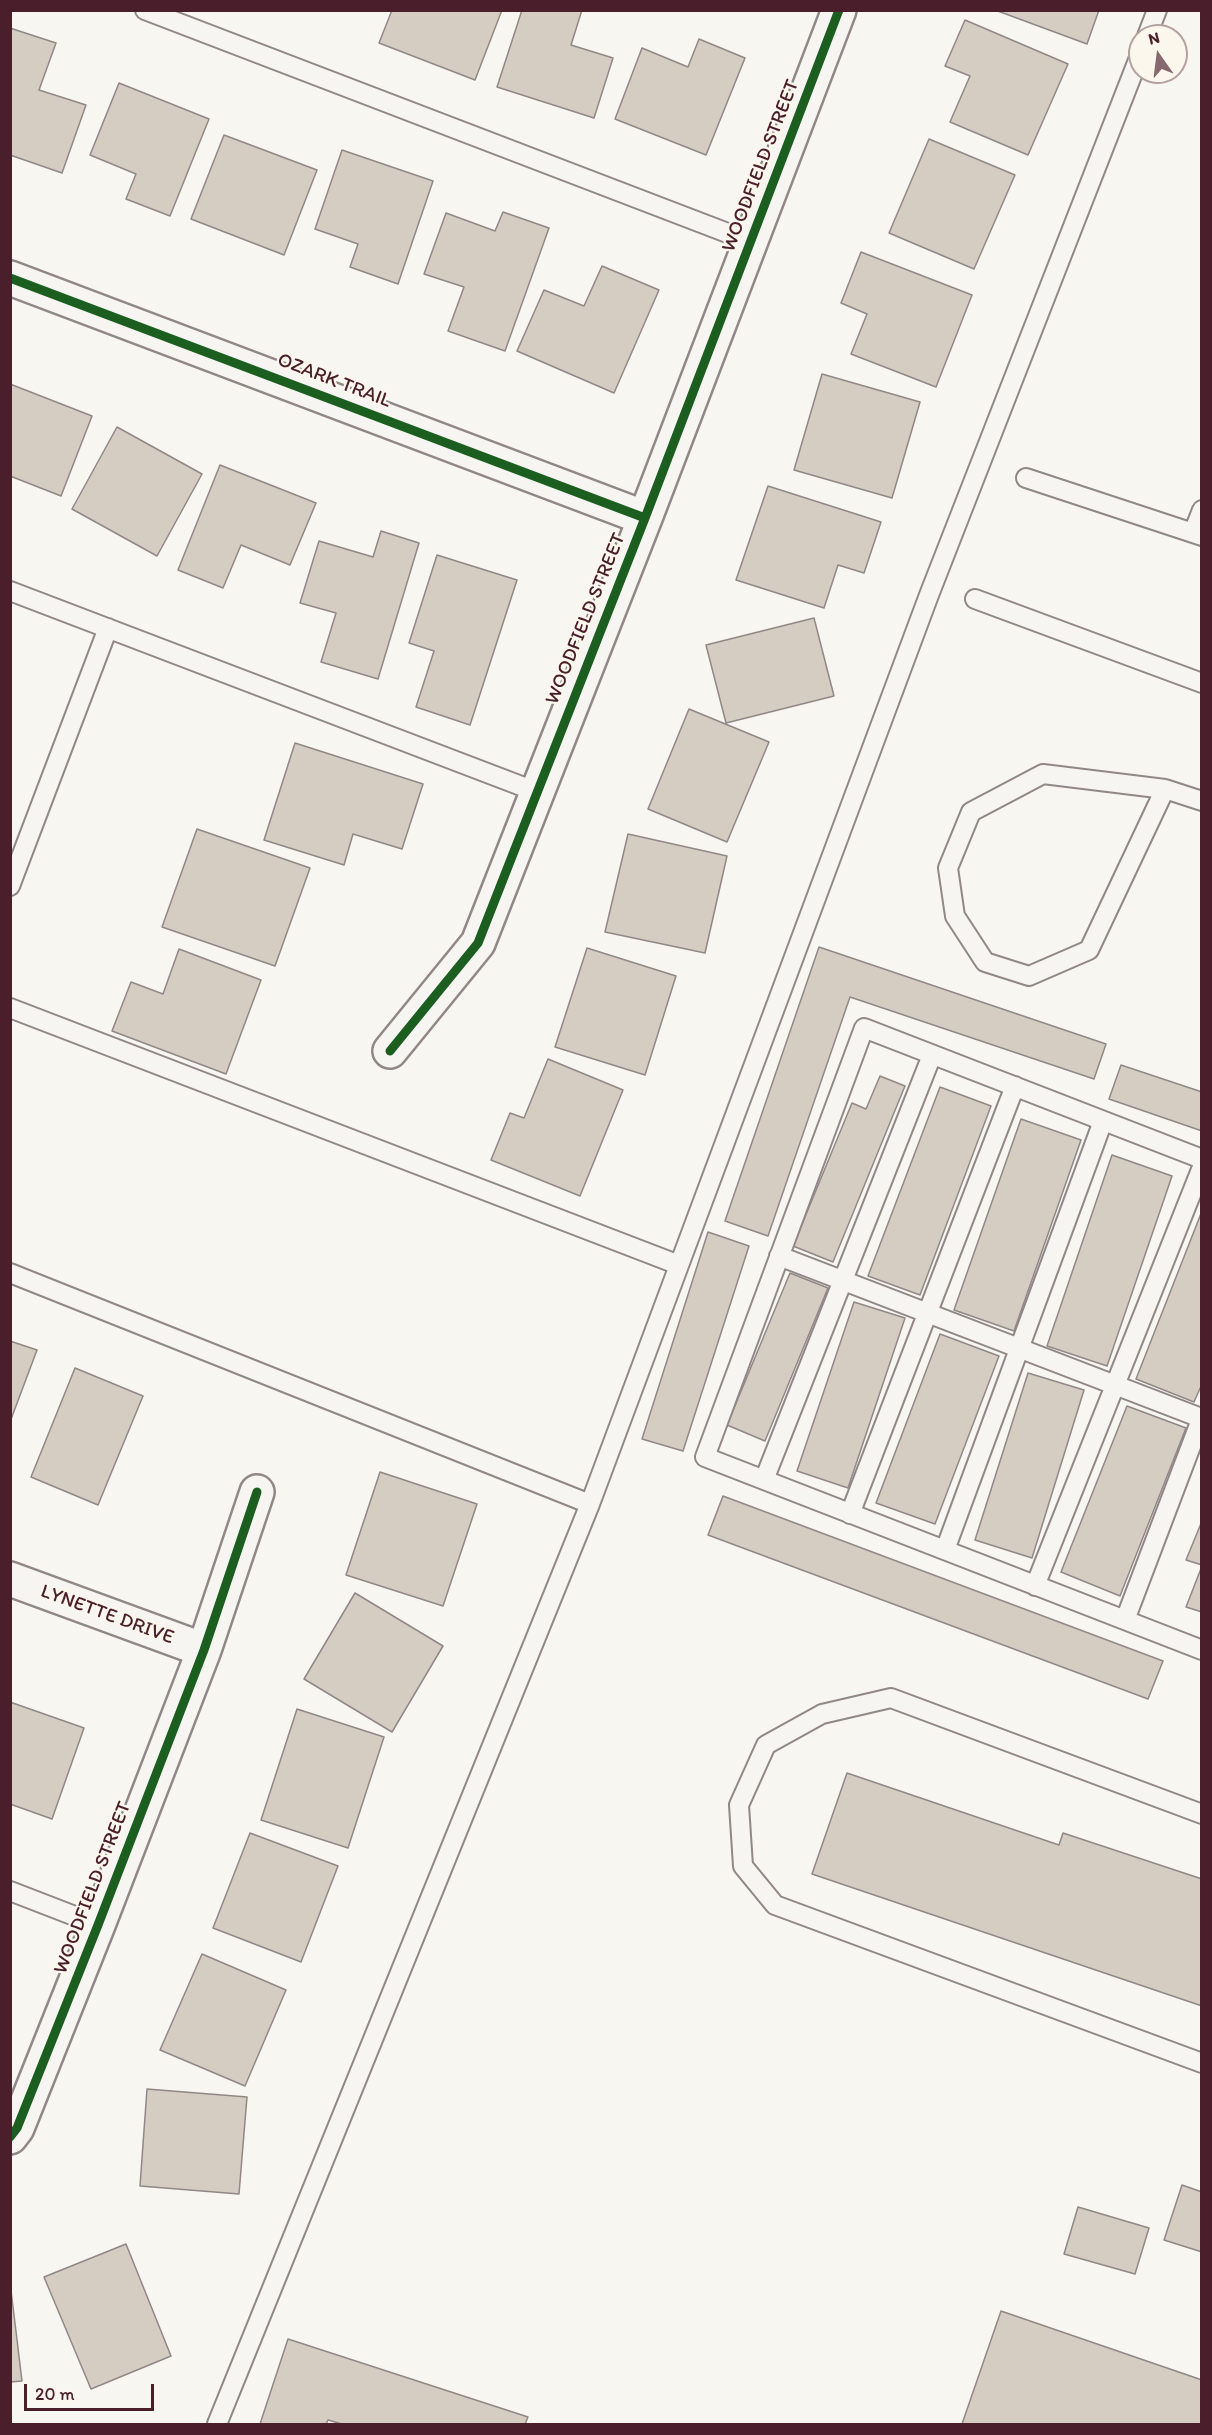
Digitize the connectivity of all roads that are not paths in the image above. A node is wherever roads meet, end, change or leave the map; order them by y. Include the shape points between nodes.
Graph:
1 (145, 10) edge
2 (839, 10) edge
3 (1129, 84) edge
4 (751, 242) junction
5 (10, 278) edge
6 (1026, 478) dead end
7 (1202, 510) edge
8 (645, 518) junction
9 (1197, 535) edge
10 (10, 591) edge
11 (975, 599) dead end
12 (108, 628) junction
13 (1202, 683) edge
14 (1166, 789) junction
15 (537, 792) junction
16 (1202, 801) edge
17 (10, 886) edge
18 (10, 1008) edge
19 (390, 1051) dead end
20 (932, 1055) junction
21 (1015, 1086) junction
22 (1103, 1121) junction
23 (1202, 1159) edge
24 (1202, 1167) edge
25 (779, 1256) junction
26 (679, 1265) junction
27 (10, 1273) edge
28 (843, 1281) junction
29 (928, 1313) junction
30 (1020, 1348) junction
31 (1115, 1385) junction
32 (1201, 1417) edge
33 (764, 1480) junction
34 (257, 1492) dead end
35 (590, 1504) junction
36 (850, 1514) junction
37 (945, 1550) junction
38 (10, 1579) edge
39 (1035, 1586) junction
40 (1125, 1620) junction
41 (204, 1650) junction
42 (1202, 1650) edge
43 (1202, 1814) edge
44 (10, 1891) edge
45 (98, 1925) junction
46 (1202, 2063) edge
47 (10, 2138) edge
48 (217, 2424) edge

1 - 4 lane
2 - 4 street, WOODFIELD STREET
3 - 26 lane via 929,596
4 - 8 street, WOODFIELD STREET
5 - 8 street, OZARK TRAIL
6 - 9 lane
7 - 9 lane
8 - 15 street, WOODFIELD STREET
10 - 12 lane
11 - 13 lane
12 - 15 lane
12 - 17 lane
14 - 14 lane via 1043,774 971,812 948,868 955,916 985,962 1029,976 1089,950
14 - 16 lane
15 - 19 street, WOODFIELD STREET via 478,943
18 - 26 lane
20 - 21 lane
20 - 25 lane via 864,1028
20 - 28 lane
21 - 22 lane
21 - 29 lane
22 - 23 lane
22 - 30 lane
24 - 31 lane
25 - 28 lane
25 - 33 lane via 705,1457
26 - 35 lane
27 - 35 lane
28 - 29 lane
28 - 33 lane
29 - 30 lane
29 - 36 lane
30 - 31 lane
30 - 37 lane
31 - 32 lane
31 - 39 lane
32 - 40 lane
33 - 36 lane
34 - 41 street, WOODFIELD STREET
35 - 48 lane
36 - 37 lane
37 - 39 lane
38 - 41 street, LYNETTE DRIVE
39 - 40 lane
40 - 42 lane
41 - 45 street, WOODFIELD STREET
43 - 46 lane via 891,1698 822,1714 766,1745 740,1805 743,1866 775,1905
44 - 45 lane
45 - 47 street, WOODFIELD STREET

